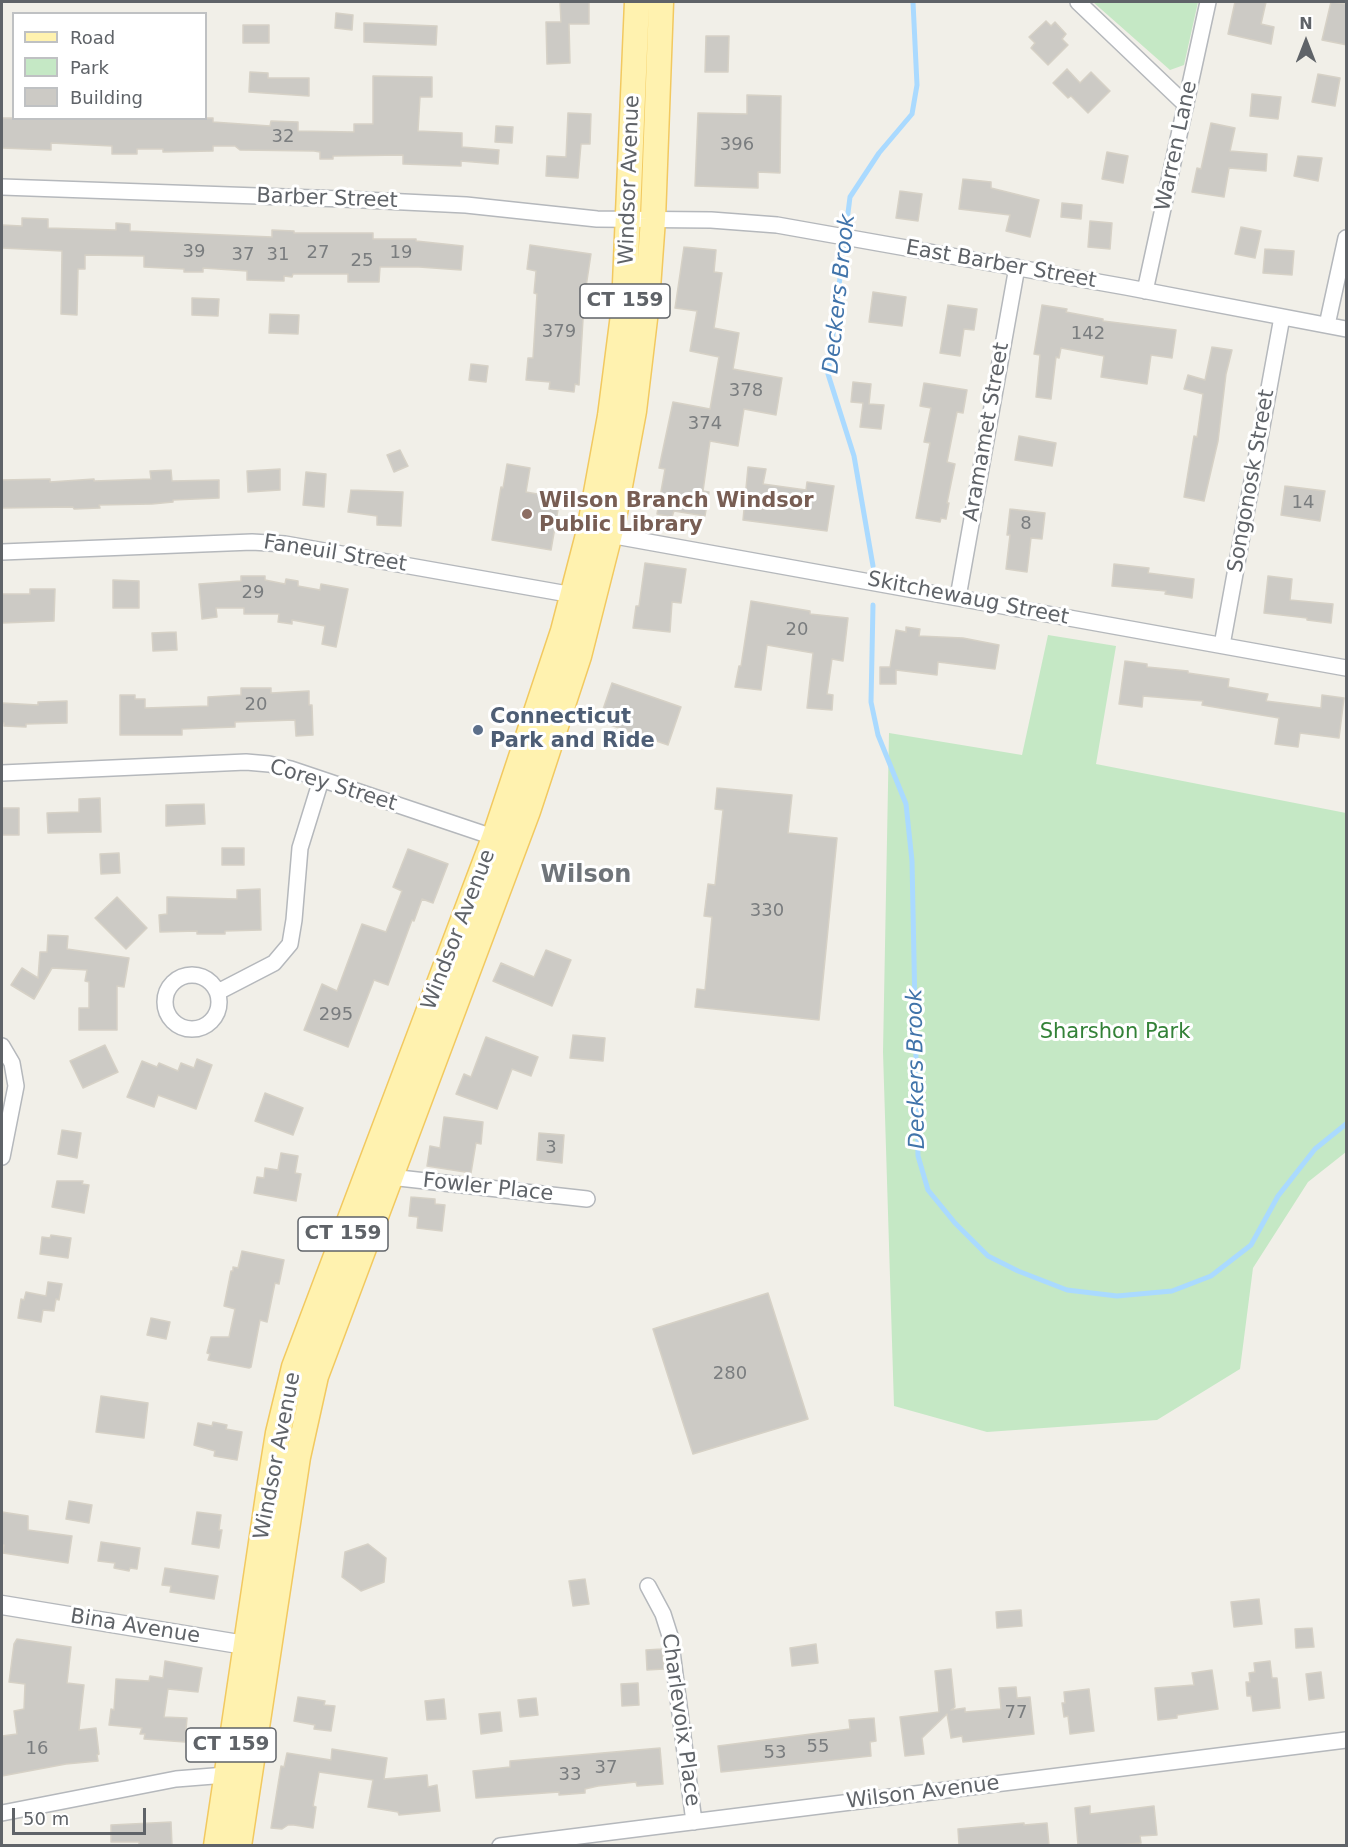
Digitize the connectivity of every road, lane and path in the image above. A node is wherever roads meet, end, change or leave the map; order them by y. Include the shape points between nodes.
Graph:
1 (637, 2) edge
2 (661, 2) edge
3 (1078, 2) edge
4 (1208, 2) edge
5 (1186, 105) junction
6 (2, 187) edge
7 (641, 219) junction
8 (1347, 238) edge
9 (1017, 267) junction
10 (1145, 291) junction
11 (1282, 317) junction
12 (1327, 325) junction
13 (1347, 328) edge
14 (600, 533) junction
15 (2, 552) edge
16 (584, 597) junction
17 (958, 597) junction
18 (1222, 645) junction
19 (1347, 668) edge
20 (2, 773) edge
21 (321, 780) junction
22 (505, 841) junction
23 (218, 992) dead end
24 (2, 1046) edge
25 (2, 1157) edge
26 (390, 1177) junction
27 (586, 1198) dead end
28 (344, 1265) junction
29 (648, 1586) dead end
30 (2, 1605) edge
31 (257, 1647) junction
32 (1347, 1740) edge
33 (237, 1777) junction
34 (2, 1813) edge
35 (694, 1822) junction
36 (216, 1845) edge
37 (239, 1845) edge
38 (500, 1845) edge

1 - 7 main road, Windsor Avenue / CT 159
2 - 7 main road, Windsor Avenue / CT 159
3 - 5 street
4 - 5 street, Warren Lane
5 - 10 street, Warren Lane
6 - 7 street, Barber Street via 455,204 597,219
7 - 9 street, East Barber Street via 755,223
7 - 14 main road, Windsor Avenue / CT 159 via 601,472
8 - 12 street
9 - 10 street, East Barber Street
9 - 17 street, Aramamet Street
10 - 11 street, East Barber Street
11 - 12 street, East Barber Street
11 - 18 street, Songonosk Street
12 - 13 street, East Barber Street
14 - 16 main road, Windsor Avenue / CT 159
14 - 17 street, Skitchewaug Street
15 - 16 street, Faneuil Street via 241,542 285,544
16 - 22 main road, Windsor Avenue / CT 159 via 530,732
17 - 18 street, Skitchewaug Street
18 - 19 street, Skitchewaug Street
20 - 21 street, Corey Street via 246,762 269,764
21 - 22 street, Corey Street
21 - 23 street via 300,848 290,944 274,963
22 - 26 main road, Windsor Avenue / CT 159
22 - 28 main road, Windsor Avenue / CT 159
24 - 25 street via 12,1064 16,1086
26 - 27 street, Fowler Place
26 - 28 main road, Windsor Avenue / CT 159
28 - 31 main road, Windsor Avenue / CT 159 via 306,1413
29 - 35 street, Charlevoix Place via 670,1636
30 - 31 street, Bina Avenue
31 - 33 main road, Windsor Avenue / CT 159
32 - 35 street, Wilson Avenue
33 - 34 street via 176,1779
33 - 36 main road, Windsor Avenue / CT 159
33 - 37 main road, Windsor Avenue / CT 159
35 - 38 street, Wilson Avenue

